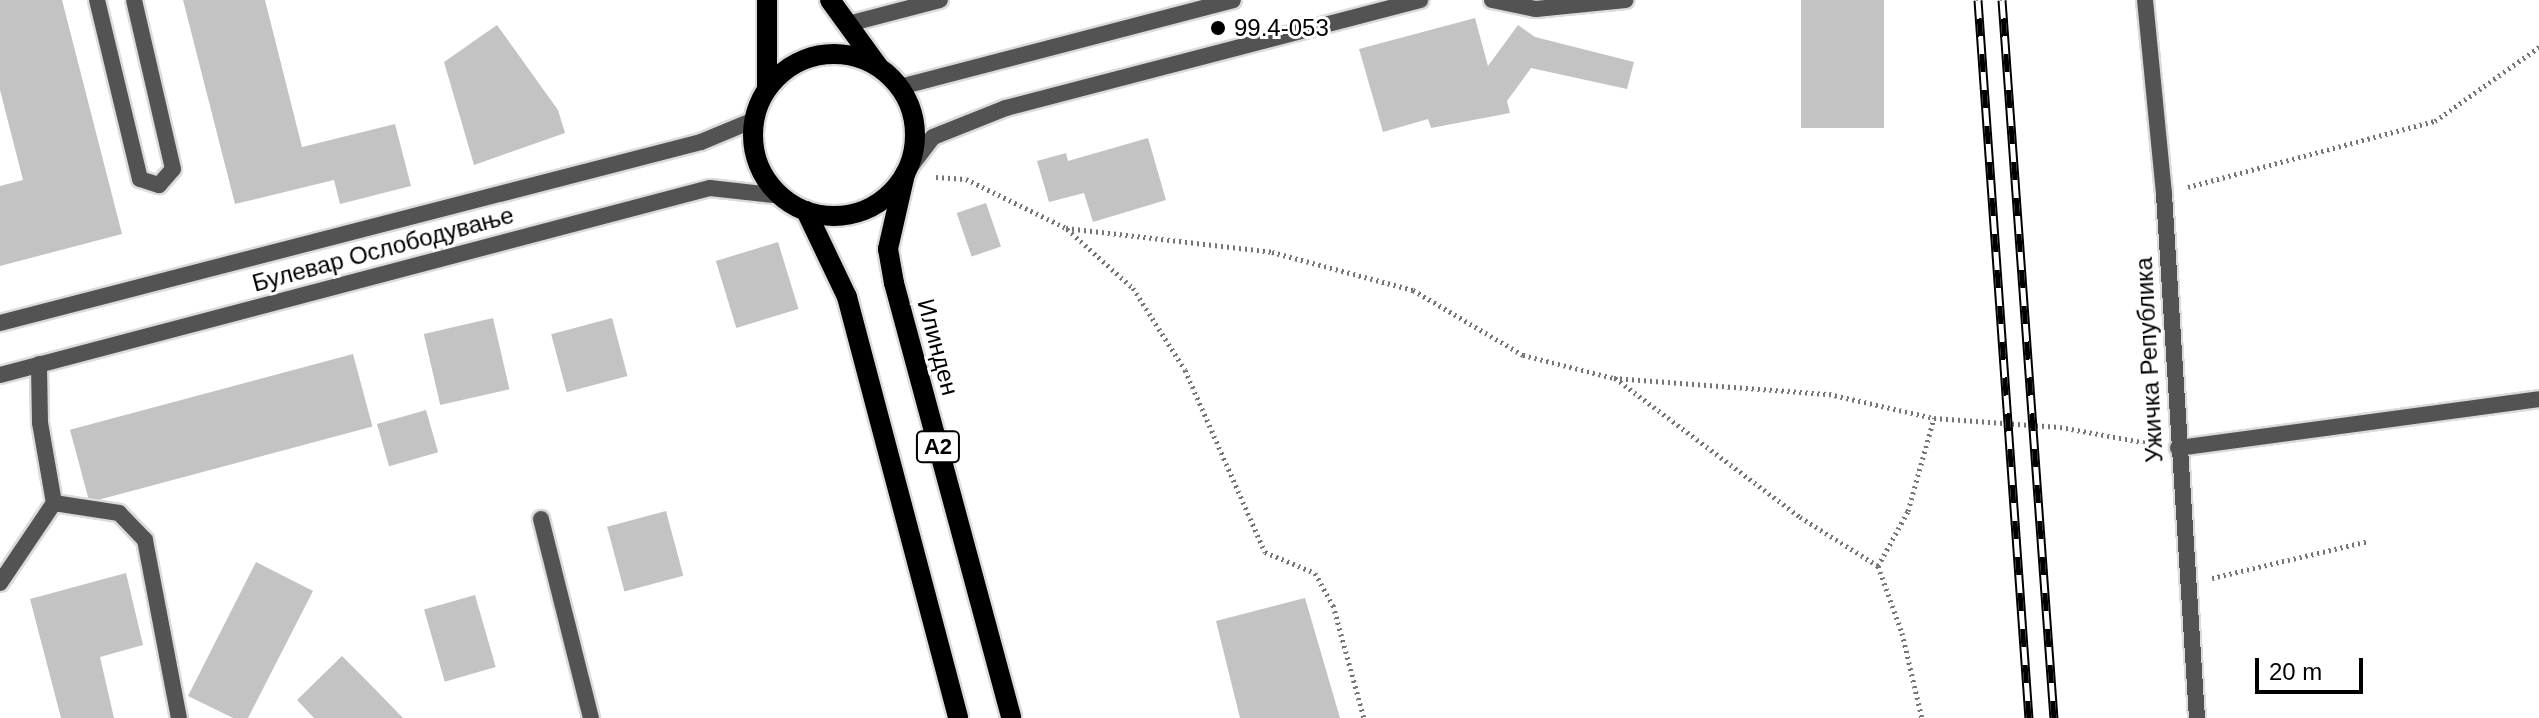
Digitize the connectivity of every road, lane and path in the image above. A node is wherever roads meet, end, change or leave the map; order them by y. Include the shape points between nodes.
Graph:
1 (97, 0) edge
2 (134, 0) edge
3 (767, 0) edge
4 (830, 0) edge
5 (940, 0) edge
6 (1233, 0) edge
7 (1420, 0) edge
8 (1492, 0) edge
9 (1626, 0) edge
10 (2145, 0) edge
11 (848, 24) junction
12 (2539, 47) edge
13 (878, 66) junction
14 (900, 87) junction
15 (767, 88) junction
16 (754, 120) junction
17 (905, 174) junction
18 (2164, 194) junction
19 (781, 196) junction
20 (806, 211) junction
21 (1066, 228) junction
22 (0, 323) edge
23 (39, 364) junction
24 (0, 375) edge
25 (1614, 378) junction
26 (2539, 399) edge
27 (1934, 418) junction
28 (2178, 448) junction
29 (54, 503) junction
30 (541, 519) dead end
31 (2368, 541) dead end
32 (1878, 566) junction
33 (0, 583) edge
34 (2188, 584) junction
35 (179, 718) edge
36 (591, 718) edge
37 (958, 718) edge
38 (1011, 718) edge
39 (1364, 718) edge
40 (1922, 718) edge
41 (2197, 718) edge

1 - 2 street via 140,179 159,185 173,169
3 - 15 main road
4 - 11 main road
5 - 11 street
6 - 14 street via 1044,55
7 - 17 street via 1006,108 933,137
8 - 9 street via 1536,9
10 - 18 street, Ужичка Република
11 - 13 main road
12 - 18 path via 2435,121
13 - 14 main road
13 - 15 main road via 831,54 806,58
14 - 17 main road, Илинден / A2 via 915,139
15 - 16 main road
16 - 19 main road via 757,162
16 - 22 street, Булевар Ослободување via 701,142
17 - 20 main road via 873,206 828,216
17 - 21 path via 966,179
17 - 38 main road, Илинден / A2 via 888,249 894,283
18 - 28 street, Ужичка Република
19 - 20 main road
19 - 23 street, Булевар Ослободување via 710,188
20 - 37 main road, A2 via 847,297
21 - 25 path via 1272,252 1371,278 1413,290 1523,355
21 - 39 path via 1133,288 1185,370 1265,552 1315,573 1333,605
23 - 24 street, Булевар Ослободување
23 - 29 street via 40,423
25 - 27 path via 1829,394
25 - 32 path via 1800,517
26 - 28 street
27 - 28 path via 2060,427
27 - 32 path via 1908,511
28 - 34 street, Ужичка Република
29 - 33 street
29 - 35 street via 119,513 145,540
30 - 36 street
31 - 34 path
32 - 40 path via 1902,633
34 - 41 street, Ужичка Република

